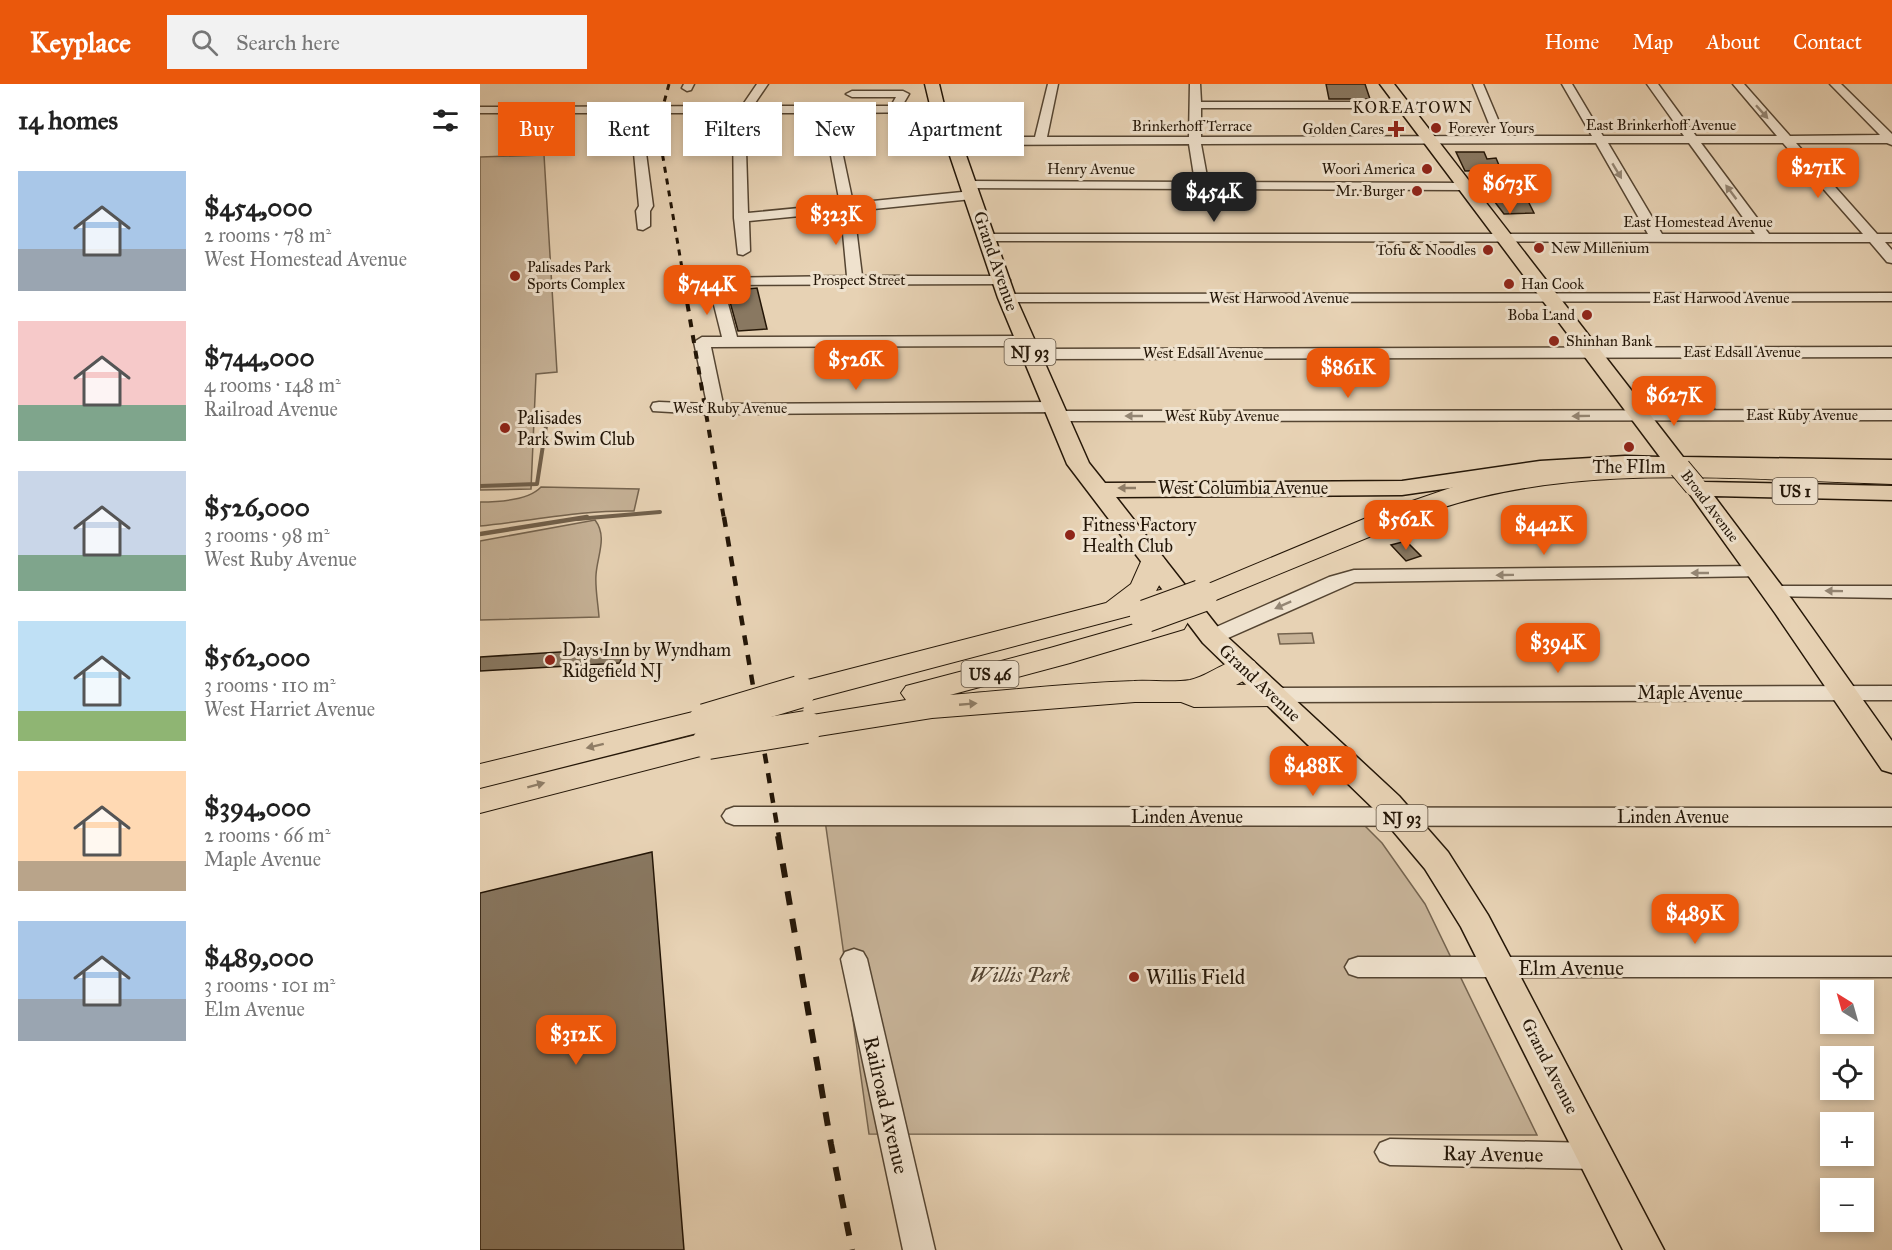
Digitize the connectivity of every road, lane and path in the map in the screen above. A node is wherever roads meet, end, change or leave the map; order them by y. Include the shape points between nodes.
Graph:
1 (764, 84) edge
2 (932, 84) edge
3 (1053, 84) edge
4 (1195, 84) edge
5 (1387, 84) edge
6 (1478, 84) edge
7 (1567, 84) edge
8 (1652, 84) edge
9 (1737, 84) edge
10 (1835, 84) edge
11 (854, 89) edge
12 (750, 102) edge
13 (899, 102) edge
14 (936, 102) edge
15 (1196, 105) junction
16 (1404, 105) junction
17 (480, 110) edge
18 (587, 110) edge
19 (1431, 140) junction
20 (1501, 140) junction
21 (1598, 140) junction
22 (1692, 140) junction
23 (1787, 140) junction
24 (1892, 140) edge
25 (1024, 141) edge
26 (1040, 141) junction
27 (1195, 141) junction
28 (640, 156) edge
29 (740, 156) edge
30 (837, 156) edge
31 (958, 156) edge
32 (1202, 186) junction
33 (1466, 186) junction
34 (970, 190) junction
35 (847, 208) junction
36 (741, 218) junction
37 (643, 226) dead end
38 (988, 238) junction
39 (1504, 238) junction
40 (1873, 238) junction
41 (1892, 238) edge
42 (1658, 239) junction
43 (1766, 239) junction
44 (743, 251) dead end
45 (1892, 259) edge
46 (855, 280) junction
47 (1005, 289) junction
48 (1551, 297) junction
49 (1892, 297) edge
50 (731, 342) junction
51 (1028, 347) junction
52 (1591, 352) junction
53 (1892, 352) edge
54 (659, 407) dead end
55 (716, 409) junction
56 (1054, 411) junction
57 (1640, 415) junction
58 (1892, 415) edge
59 (1678, 465) junction
60 (1892, 467) edge
61 (1892, 476) edge
62 (1479, 478) junction
63 (1892, 484) edge
64 (1697, 488) junction
65 (1097, 490) junction
66 (1892, 493) edge
67 (1153, 563) junction
68 (1319, 565) junction
69 (1766, 582) junction
70 (1892, 592) edge
71 (1112, 609) junction
72 (1187, 612) junction
73 (1244, 668) junction
74 (1845, 693) junction
75 (1892, 693) edge
76 (1088, 695) junction
77 (1272, 695) junction
78 (803, 710) junction
79 (706, 731) junction
80 (1892, 763) edge
81 (480, 776) edge
82 (480, 801) edge
83 (734, 816) dead end
84 (1402, 817) junction
85 (1892, 817) edge
86 (854, 959) dead end
87 (1358, 967) dead end
88 (1892, 967) edge
89 (1499, 968) junction
90 (1390, 1152) dead end
91 (1596, 1156) junction
92 (919, 1250) edge
93 (1644, 1250) edge

1 - 12 street
2 - 14 main road, Grand Avenue / NJ 93
3 - 26 street
4 - 15 street
5 - 16 main road, Broad Avenue
6 - 20 street
7 - 21 street
8 - 22 street
9 -> 23 street
10 - 24 street
11 - 13 street via 903,94
15 - 16 street
15 - 27 street
16 - 19 main road, Broad Avenue
17 - 18 street
19 - 20 street, East Brinkerhoff Avenue
19 - 27 street, Brinkerhoff Terrace
19 - 33 main road, Broad Avenue
20 - 21 street, East Brinkerhoff Avenue
21 - 22 street, East Brinkerhoff Avenue
21 -> 42 street
22 - 23 street, East Brinkerhoff Avenue
43 -> 22 street
23 - 24 street, East Brinkerhoff Avenue
23 - 40 street
25 - 26 street, Brinkerhoff Terrace
26 - 27 street, Brinkerhoff Terrace
27 - 32 street
28 - 37 street via 646,206
29 - 36 street
30 - 35 street
31 - 34 main road, Grand Avenue / NJ 93
32 - 33 street, Henry Avenue
32 - 34 street, Henry Avenue
33 - 39 main road, Broad Avenue
34 - 35 street, Henry Avenue
34 - 38 main road, Grand Avenue / NJ 93
35 - 36 street, Henry Avenue
35 - 46 street
36 - 44 street
38 - 39 street, East Homestead Avenue
38 - 47 main road, Grand Avenue / NJ 93
39 - 42 street, East Homestead Avenue
39 - 48 main road, Broad Avenue
40 - 41 street, East Homestead Avenue
40 - 43 street, East Homestead Avenue
40 - 45 street
42 - 43 street, East Homestead Avenue
46 - 47 street, Prospect Street
46 - 50 street, Prospect Street via 715,281
47 - 48 street, West Harwood Avenue
47 - 51 main road, Grand Avenue / NJ 93
48 - 49 street, East Harwood Avenue
48 - 52 main road, Broad Avenue
50 - 51 street, West Edsall Avenue
50 - 55 street, West Edsall Avenue via 702,342
51 - 52 street, West Edsall Avenue
51 - 56 main road, Grand Avenue / NJ 93
52 - 53 street, East Edsall Avenue
52 - 57 main road, Broad Avenue
54 - 55 street, West Ruby Avenue
55 - 56 street, West Ruby Avenue
57 -> 56 street, West Ruby Avenue
56 - 65 main road, Grand Avenue / NJ 93 via 1074,457
57 - 58 street, East Ruby Avenue
57 - 59 main road, Broad Avenue
59 - 60 main road, West Columbia Avenue / US 1
59 - 62 main road, West Columbia Avenue via 1571,465
59 - 64 main road, Broad Avenue, bridge
61 - 68 highway, US 46 via 1642,472 1544,478 1482,488 1425,504
62 -> 65 main road, West Columbia Avenue via 1390,488
62 - 68 highway via 1397,505
63 - 68 highway, US 46 via 1651,480 1543,487 1444,508 1408,521
64 - 66 main road, US 1
64 - 68 highway via 1609,489 1522,499 1454,517
64 - 69 main road, Broad Avenue
65 - 67 main road, Grand Avenue / NJ 93
67 - 71 highway via 1143,590
67 - 72 main road, Grand Avenue / NJ 93
69 -> 68 street via 1358,576
68 - 72 highway, US 46
70 -> 69 street
69 - 74 main road, Broad Avenue
71 - 72 highway
71 - 78 highway via 902,666
72 - 73 main road, Grand Avenue / NJ 93
72 - 78 highway, US 46 via 1000,672
73 - 76 highway via 1193,690
73 - 77 main road, Grand Avenue / NJ 93
74 - 75 street, Maple Avenue
74 - 77 street, Maple Avenue
74 - 80 main road, Broad Avenue
76 - 77 highway
78 -> 76 highway via 913,709
77 - 84 main road, Grand Avenue / NJ 93
78 - 79 highway, bridge
79 -> 81 highway
82 -> 79 highway
83 - 84 street, Linden Avenue
84 - 85 street, Linden Avenue
84 - 89 main road, Grand Avenue / NJ 93 via 1452,883
86 - 92 street, Railroad Avenue
87 - 89 street, Elm Avenue
88 - 89 street, Elm Avenue
89 - 91 main road, Grand Avenue / NJ 93
90 - 91 street, Ray Avenue
91 - 93 main road, Grand Avenue / NJ 93

